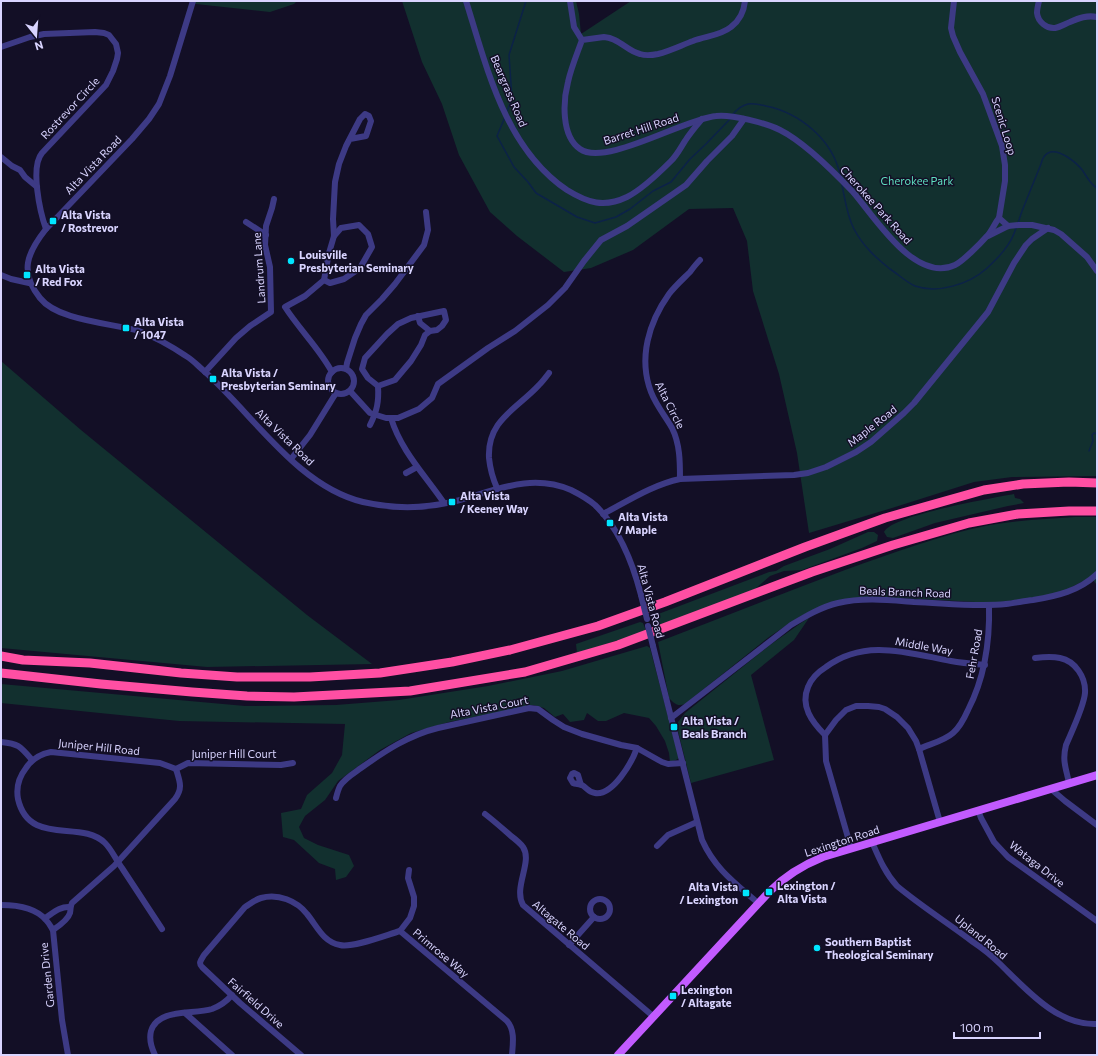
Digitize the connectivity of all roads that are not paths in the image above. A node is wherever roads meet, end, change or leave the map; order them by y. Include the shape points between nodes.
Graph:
1 (193, 1) edge
2 (466, 1) edge
3 (570, 1) edge
4 (746, 1) edge
5 (954, 1) edge
6 (1039, 1) edge
7 (1097, 17) edge
8 (582, 40) junction
9 (1, 47) edge
10 (743, 118) junction
11 (702, 119) junction
12 (350, 139) dead end
13 (1, 156) edge
14 (37, 187) junction
15 (274, 199) dead end
16 (426, 212) dead end
17 (999, 218) junction
18 (246, 222) dead end
19 (1008, 226) junction
20 (1048, 228) junction
21 (46, 229) junction
22 (266, 235) junction
23 (334, 236) junction
24 (988, 236) junction
25 (700, 260) dead end
26 (1097, 271) edge
27 (1, 275) edge
28 (324, 280) junction
29 (29, 283) junction
30 (418, 316) junction
31 (430, 331) junction
32 (346, 369) junction
33 (206, 372) junction
34 (332, 372) junction
35 (549, 373) dead end
36 (378, 386) junction
37 (350, 391) junction
38 (336, 393) junction
39 (375, 415) junction
40 (391, 418) junction
41 (370, 425) dead end
42 (291, 459) junction
43 (417, 467) junction
44 (406, 473) dead end
45 (680, 479) junction
46 (1097, 483) edge
47 (497, 488) junction
48 (444, 503) junction
49 (1097, 511) edge
50 (603, 514) junction
51 (1097, 574) edge
52 (989, 605) junction
53 (1, 656) edge
54 (1035, 658) dead end
55 (985, 665) junction
56 (1, 673) edge
57 (671, 718) junction
58 (825, 735) junction
59 (1, 742) edge
60 (637, 748) junction
61 (919, 749) junction
62 (32, 760) junction
63 (293, 763) dead end
64 (683, 763) junction
65 (176, 769) junction
66 (1097, 775) edge
67 (1069, 783) junction
68 (582, 785) dead end
69 (1051, 789) junction
70 (336, 798) dead end
71 (978, 810) junction
72 (485, 814) dead end
73 (697, 822) junction
74 (940, 822) junction
75 (1097, 825) edge
76 (872, 842) junction
77 (657, 846) dead end
78 (851, 848) junction
79 (118, 862) junction
80 (410, 870) dead end
81 (758, 903) junction
82 (1, 905) edge
83 (70, 907) junction
84 (594, 917) dead end
85 (45, 918) junction
86 (1097, 922) edge
87 (162, 929) dead end
88 (54, 930) junction
89 (400, 931) junction
90 (569, 945) junction
91 (200, 964) joint
92 (232, 995) junction
93 (185, 1013) junction
94 (654, 1016) junction
95 (1097, 1024) edge
96 (68, 1055) edge
97 (155, 1055) edge
98 (232, 1055) edge
99 (301, 1055) edge
100 (512, 1055) edge
101 (618, 1055) edge

1 - 21 street, Alta Vista Road via 159,104 132,140
2 - 11 street, Beargrass Road via 491,79 519,140 542,170 583,200 603,204 628,197 672,160
3 - 8 street via 574,27
4 - 8 street via 741,16 727,30 659,54 639,54 604,36
5 - 17 street, Scenic Loop via 951,28 953,36 984,94 1002,146 1005,181
6 - 7 street via 1037,14 1049,27 1056,28 1090,16
8 - 11 street, Barret Hill Road via 565,94 569,134 581,150 596,153 614,150
9 - 14 street, Rostrevor Circle via 44,34 95,32 109,35 116,44 117,59 106,85 39,156
10 - 11 street, Cherokee Park Road via 722,116
10 - 24 street, Cherokee Park Road via 773,126 804,146 852,191 890,238 921,263 944,268 957,265
10 - 40 street via 732,136 706,160 686,185 602,240 565,288 548,305 438,384 432,398 419,408 398,418
12 - 23 street via 339,164 335,182
13 - 14 street
14 - 21 street, Rostrevor Circle
15 - 22 street, Landrum Lane
16 - 32 street via 428,230 424,245 395,284 366,315 355,338
17 - 19 street
17 - 24 street, Cherokee Park Road
18 - 22 street
19 - 20 street via 1024,224
19 - 24 street, Cherokee Park Road
20 - 26 street via 1062,234 1087,257
20 - 45 street, Maple Road via 1032,239 1019,254 988,312 914,403 871,442 837,462 808,473
21 - 29 street, Alta Vista Road via 36,241 29,259
22 - 33 street, Landrum Lane via 271,312 236,338
23 - 28 street
23 - 28 street via 341,228 359,226 368,234 372,247 360,268 344,279 330,283
25 - 45 street, Alta Circle via 664,301 649,333 646,350 648,384 654,400 673,430 679,450
27 - 29 street
28 - 34 street via 305,296 285,307
29 - 33 street, Alta Vista Road via 40,299 54,309 69,316 126,328 153,337 186,356
30 - 31 street via 420,323
30 - 31 street via 444,311 446,320 442,326
30 - 36 street via 398,324 365,358 362,369
31 - 36 street via 395,380
32 - 34 street via 339,368
32 - 37 street via 353,377
33 - 42 street, Alta Vista Road
34 - 38 street via 328,378 328,385
35 - 47 street via 539,386 503,417 494,431 490,442 489,459
36 - 39 street via 379,400
37 - 38 street
37 - 39 street via 370,413
38 - 42 street via 310,435
39 - 40 street
39 - 41 street
40 - 43 street
42 - 48 street, Alta Vista Road via 330,488 359,501 392,507 424,507
43 - 44 street
43 - 48 street
45 - 50 street, Maple Road via 652,488
46 - 53 highway via 1023,484 984,490 885,518 598,626 510,650 452,662 380,673 236,678
47 - 48 street, Alta Vista Road
47 - 50 street, Alta Vista Road via 529,482 559,486 581,495
49 - 56 highway via 1018,514 969,523 812,572 618,645 525,672 410,691 294,697 247,696 114,686
50 - 57 street, Alta Vista Road, bridge via 627,554 636,576
51 - 52 street, Beals Branch Road via 1082,586 1060,595
52 - 55 street, Fehr Road
52 - 57 street, Beals Branch Road via 865,600 826,606 791,625
54 - 67 street via 1052,657 1068,661 1078,670 1084,683 1084,701 1064,752
55 - 58 street, Middle Way via 897,650 864,651 844,656 812,679 807,690 806,710
55 - 61 street, Fehr Road via 971,706 957,729 949,736
57 - 64 street, Alta Vista Road
58 - 61 street via 846,710 856,706 868,706 885,709 897,717 908,728
58 - 78 street via 826,761
59 - 62 street via 20,747
60 - 64 street, Alta Vista Court via 668,764
60 - 68 street via 630,764 610,789 596,793
60 - 70 street, Alta Vista Court via 582,734 530,708 438,728 408,738 352,774 340,786
61 - 74 street
62 - 65 street, Juniper Hill Road via 58,752 160,763
62 - 79 street via 22,772 18,786 19,802 26,816 46,829 98,837 107,845
63 - 65 street, Juniper Hill Court via 188,763
64 - 73 street, Alta Vista Road
65 - 79 street via 180,781 179,794
66 - 67 main road, Lexington Road
67 - 69 main road, Lexington Road
69 - 71 main road, Lexington Road
69 - 75 street
71 - 74 main road, Lexington Road
71 - 86 street, Wataga Drive via 994,842 1008,857
72 - 90 street, Altagate Road via 525,851 519,895 523,905
73 - 77 street via 668,835
73 - 81 street, Alta Vista Road via 704,844 714,862 725,875
74 - 76 main road, Lexington Road
76 - 78 main road, Lexington Road
76 - 95 street, Upland Road via 882,866 897,886 987,952 1050,1008 1072,1020
78 - 81 main road, Lexington Road via 823,857 789,874
79 - 83 street
79 - 87 street
80 - 89 street via 409,881 414,906 410,918
81 - 94 main road, Lexington Road
82 - 85 street, Garden Drive via 28,908
83 - 85 street via 64,907
83 - 88 street via 68,917
84 - 90 street
85 - 88 street, Garden Drive
88 - 96 street, Garden Drive via 60,1005
89 - 91 street, Primrose Way via 351,945 336,944 323,935 302,908 281,897 266,896 245,907 204,955
89 - 100 street, Primrose Way via 507,1021 513,1031
90 - 94 street, Altagate Road
91 - 92 street, Fairfield Drive
92 - 93 street via 226,1002 213,1009
92 - 99 street, Fairfield Drive
93 - 97 street via 165,1016 154,1025 150,1036
93 - 98 street
94 - 101 main road, Lexington Road

